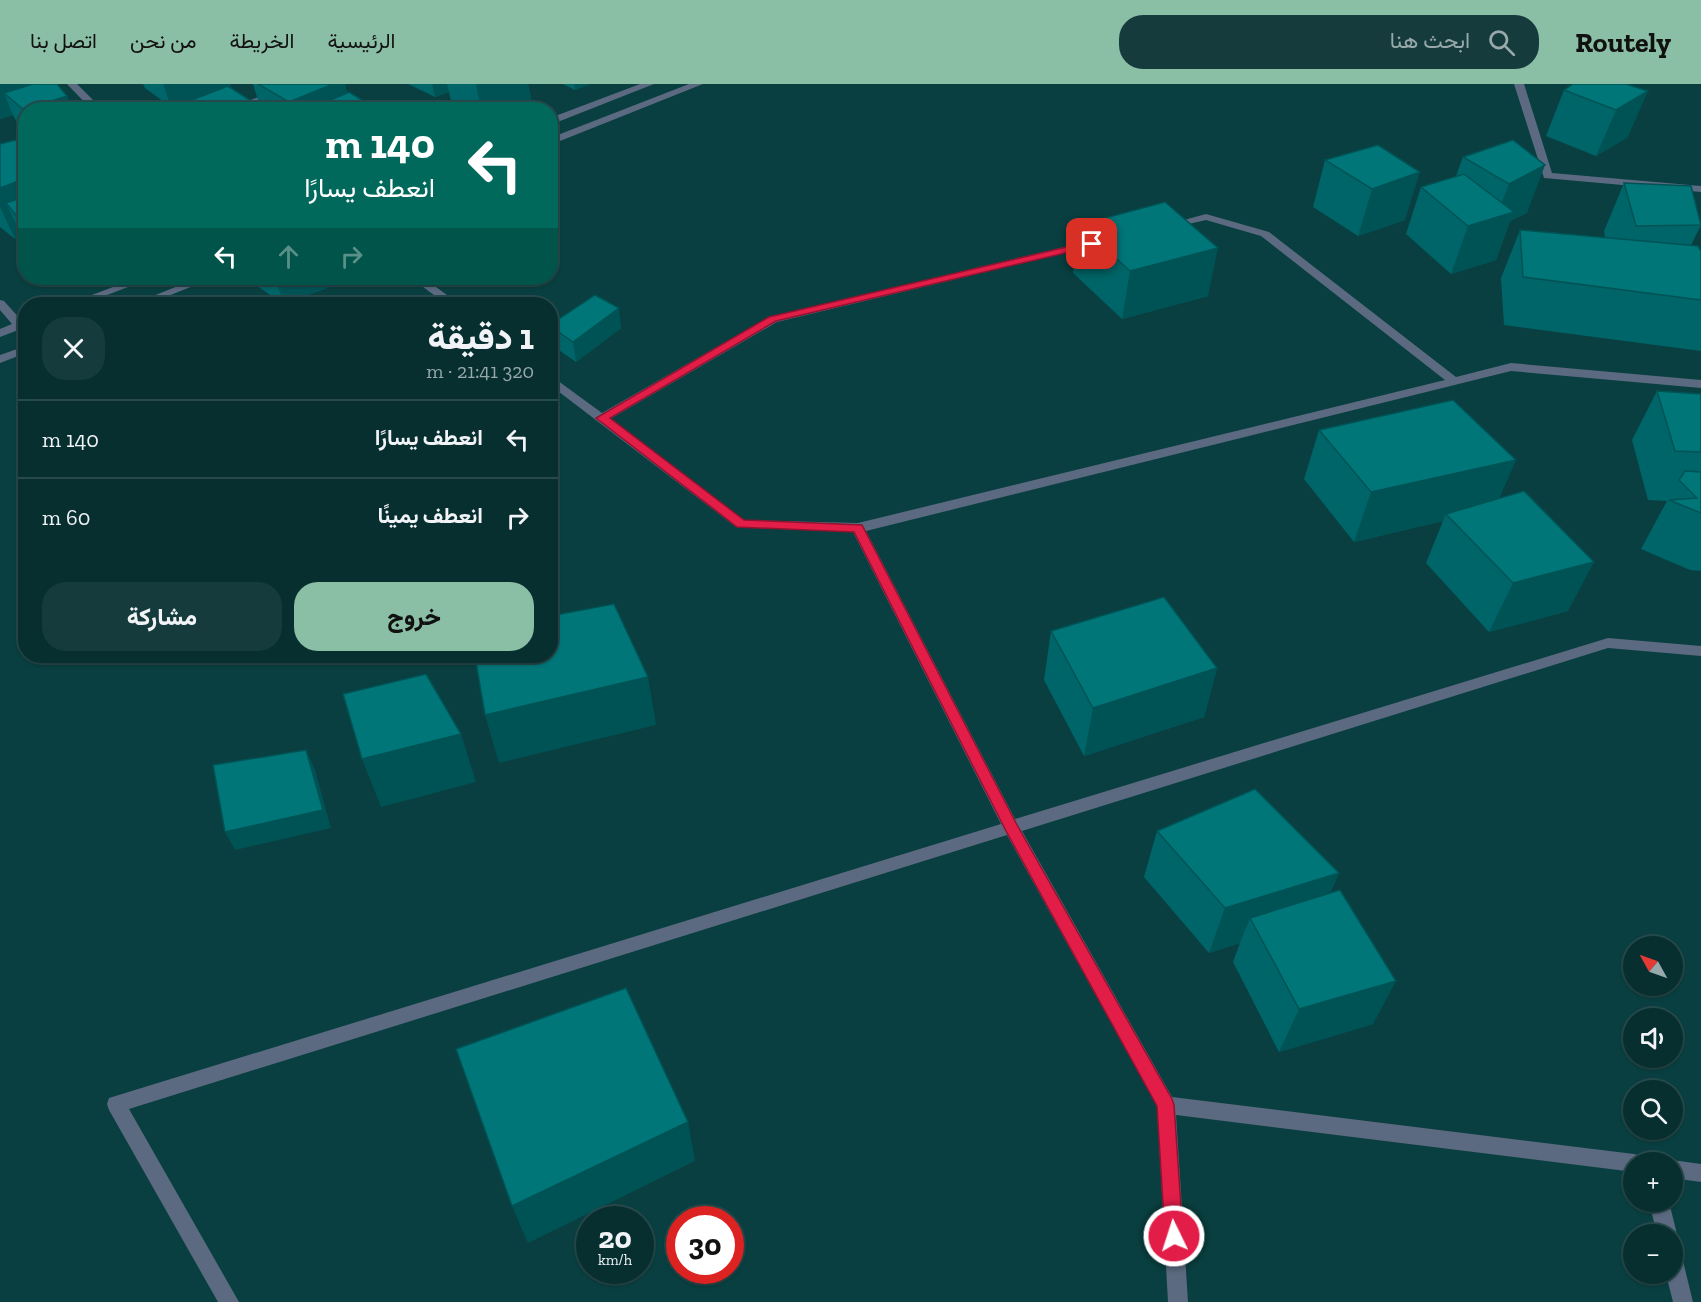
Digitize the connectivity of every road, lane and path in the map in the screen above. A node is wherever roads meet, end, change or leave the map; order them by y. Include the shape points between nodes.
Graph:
1 (72, 84) edge
2 (303, 84) edge
3 (649, 84) edge
4 (698, 84) edge
5 (1520, 84) edge
6 (90, 102) edge
7 (252, 102) edge
8 (558, 119) edge
9 (558, 139) edge
10 (1701, 189) edge
11 (1160, 227) edge
12 (1103, 241) edge
13 (127, 285) edge
14 (188, 285) edge
15 (427, 285) edge
16 (94, 297) edge
17 (157, 297) edge
18 (443, 297) edge
19 (0, 303) edge
20 (18, 320) edge
21 (18, 326) edge
22 (0, 333) edge
23 (18, 352) edge
24 (0, 359) edge
25 (1454, 381) junction
26 (1701, 384) edge
27 (558, 385) edge
28 (602, 418) junction
29 (858, 528) junction
30 (1701, 651) edge
31 (1011, 827) junction
32 (1166, 1105) junction
33 (1623, 1162) edge
34 (1683, 1171) edge
35 (1701, 1173) edge
36 (1679, 1284) edge
37 (229, 1302) edge
38 (1178, 1302) edge
39 (1683, 1302) edge

1 - 6 street
2 - 7 street
3 - 8 street
4 - 9 street
5 - 10 street via 1548,176
11 - 25 street via 1206,217 1265,234
12 - 28 street via 773,319
13 - 16 street
14 - 17 street
15 - 18 street
19 - 20 street
21 - 22 street
23 - 24 street
25 - 26 street via 1511,367
25 - 29 street
27 - 28 street
28 - 29 street via 741,524
29 - 31 street
30 - 31 street via 1608,643
31 - 32 street
31 - 37 street via 116,1104
32 - 33 street
32 - 38 street
34 - 35 street
36 - 39 street

